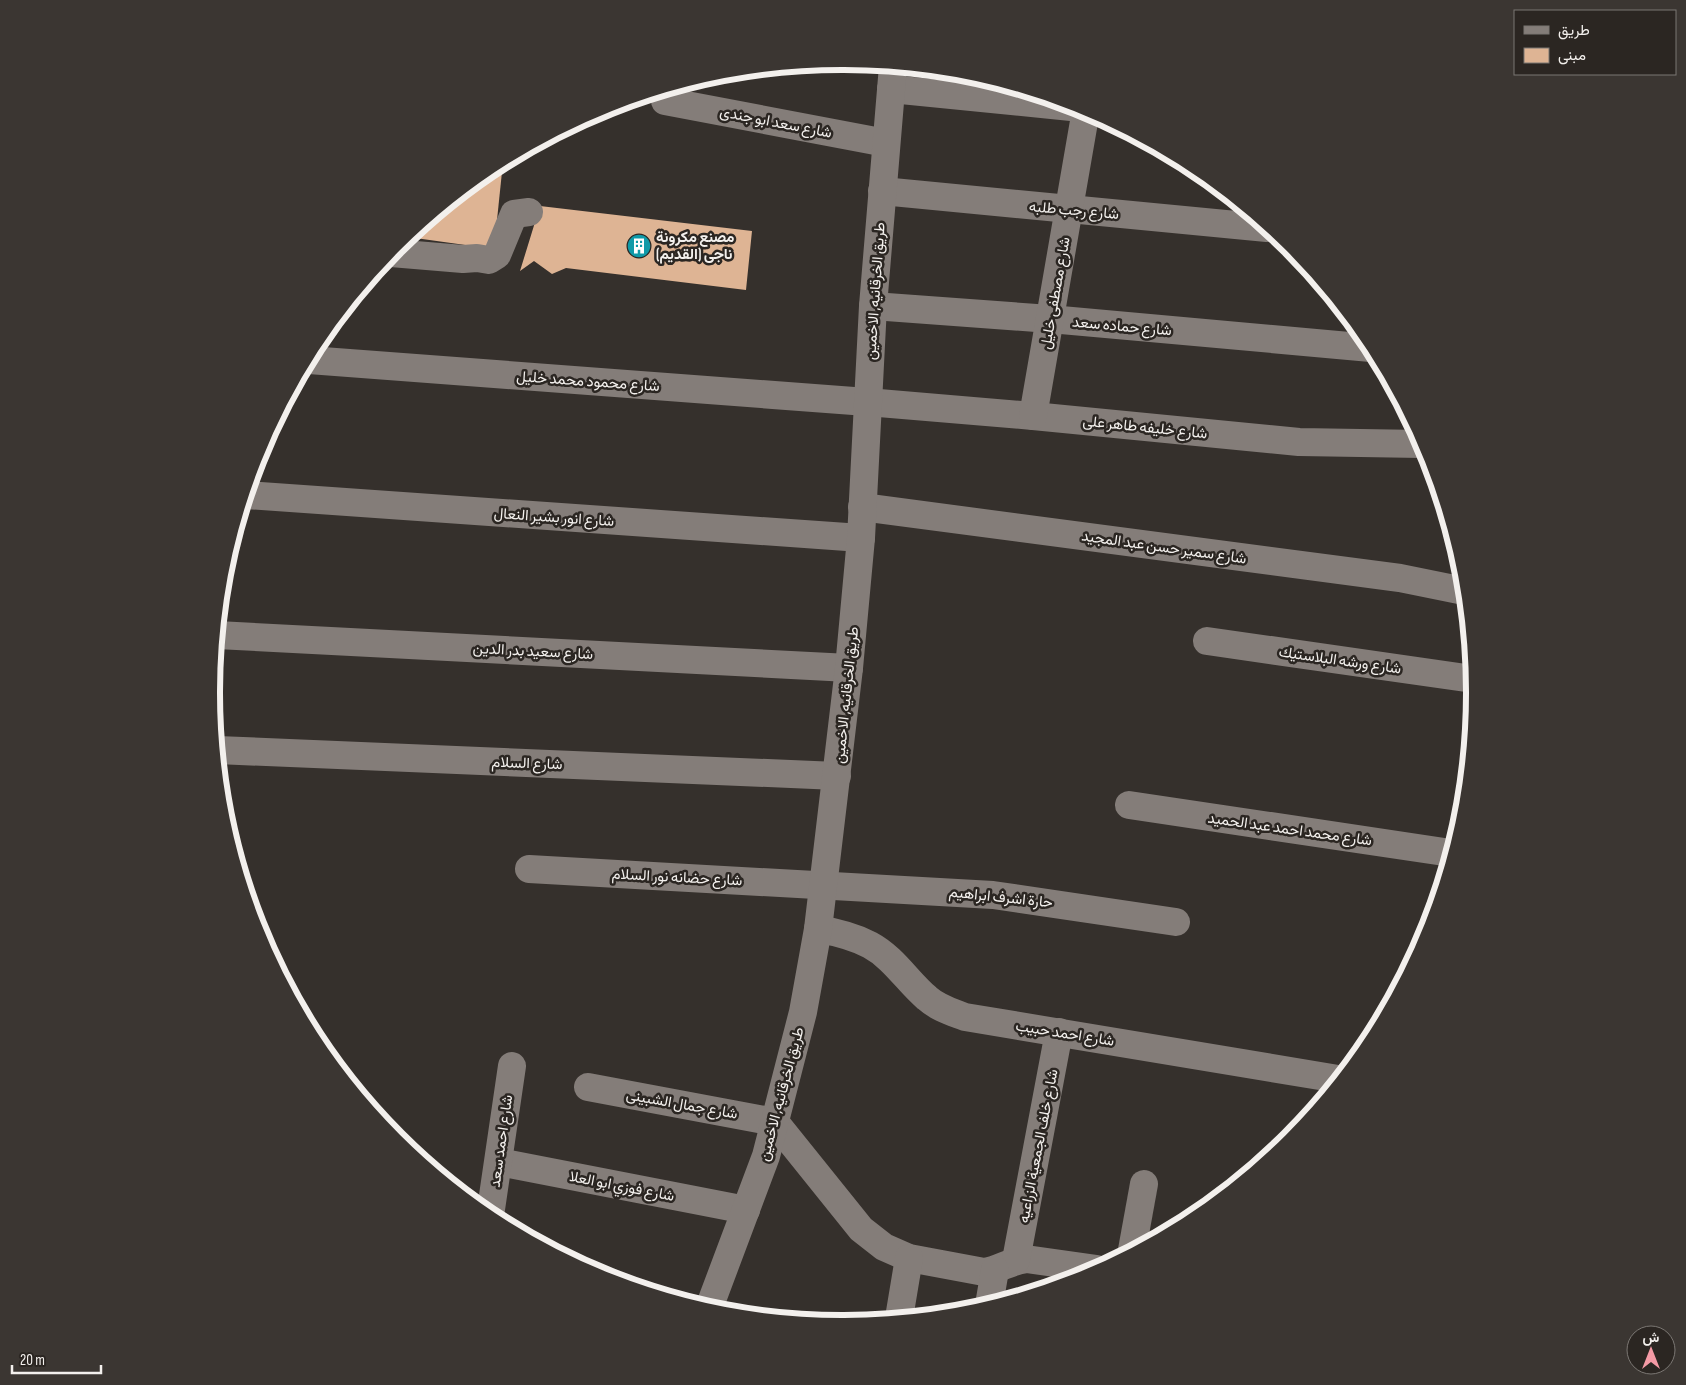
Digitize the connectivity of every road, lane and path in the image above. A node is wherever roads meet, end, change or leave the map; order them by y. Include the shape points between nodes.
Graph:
1 (892, 77) edge
2 (1034, 100) edge
3 (666, 101) dead end
4 (1085, 119) edge
5 (886, 143) junction
6 (882, 191) junction
7 (1070, 210) junction
8 (529, 212) dead end
9 (1256, 227) edge
10 (401, 254) edge
11 (873, 306) junction
12 (1050, 319) junction
13 (1361, 347) edge
14 (317, 361) edge
15 (868, 402) junction
16 (1033, 416) junction
17 (1413, 444) edge
18 (253, 495) edge
19 (862, 507) junction
20 (861, 538) junction
21 (1457, 589) edge
22 (224, 635) edge
23 (1207, 641) dead end
24 (850, 668) junction
25 (1465, 678) edge
26 (224, 750) edge
27 (838, 776) junction
28 (1129, 805) dead end
29 (1444, 852) edge
30 (529, 869) dead end
31 (825, 885) junction
32 (1176, 922) dead end
33 (818, 929) junction
34 (1059, 1032) junction
35 (512, 1066) dead end
36 (1331, 1078) edge
37 (588, 1087) dead end
38 (775, 1122) junction
39 (499, 1162) junction
40 (1144, 1184) dead end
41 (492, 1206) edge
42 (746, 1210) junction
43 (1133, 1243) edge
44 (910, 1258) junction
45 (1006, 1265) junction
46 (1083, 1267) edge
47 (993, 1297) edge
48 (712, 1301) edge
49 (900, 1312) edge

1 - 2 street
1 - 5 street, طريق الخرقانيه, الاخمين
3 - 5 street, شارع سعد ابو جندى
4 - 7 street, شارع مصطفى خليل
5 - 6 street, طريق الخرقانيه, الاخمين
6 - 7 street, شارع رجب طلبه
6 - 11 street, طريق الخرقانيه, الاخمين
7 - 9 street, شارع رجب طلبه
7 - 12 street, شارع مصطفى خليل
8 - 10 street via 514,214 497,255 489,260
11 - 12 street, شارع حماده سعد
11 - 15 street, طريق الخرقانيه, الاخمين
12 - 13 street, شارع حماده سعد
12 - 16 street, شارع مصطفى خليل
14 - 15 street, شارع محمود محمد خليل
15 - 16 street, شارع خليفه طاهر على
15 - 19 street, طريق الخرقانيه, الاخمين
16 - 17 street, شارع خليفه طاهر على via 1299,442
18 - 20 street, شارع انور بشير النعال
19 - 20 street, طريق الخرقانيه, الاخمين
19 - 21 street, شارع سمير حسن عبد المجيد via 1400,578
20 - 24 street, طريق الخرقانيه, الاخمين
22 - 24 street, شارع سعيد بدر الدين
23 - 25 street, شارع ورشه البلاستيك
24 - 27 street, طريق الخرقانيه, الاخمين
26 - 27 street, شارع السلام
27 - 31 street, طريق الخرقانيه, الاخمين
28 - 29 street, شارع محمد احمد عبد الحميد
30 - 31 street, شارع حضانه نور السلام
31 - 32 street, حارة اشرف ابراهيم via 993,895
31 - 33 street, طريق الخرقانيه, الاخمين
33 - 34 street, شارع احمد حبيب via 846,934 871,946 894,963 928,999 945,1010 965,1017
33 - 38 street, طريق الخرقانيه, الاخمين via 803,1012
34 - 36 street, شارع احمد حبيب
34 - 45 street, شارع خلف الجمعية الزراعيه
35 - 39 street, شارع احمد سعد
37 - 38 street, شارع جمال الشبينى
38 - 42 street, طريق الخرقانيه, الاخمين
38 - 44 street via 861,1229 884,1247
39 - 41 street, شارع احمد سعد
39 - 42 street, شارع فوزي ابو العلا
40 - 43 street
42 - 48 street, طريق الخرقانيه, الاخمين
44 - 45 street via 984,1272
44 - 49 street
45 - 46 street via 1035,1260
45 - 47 street, شارع خلف الجمعية الزراعيه

